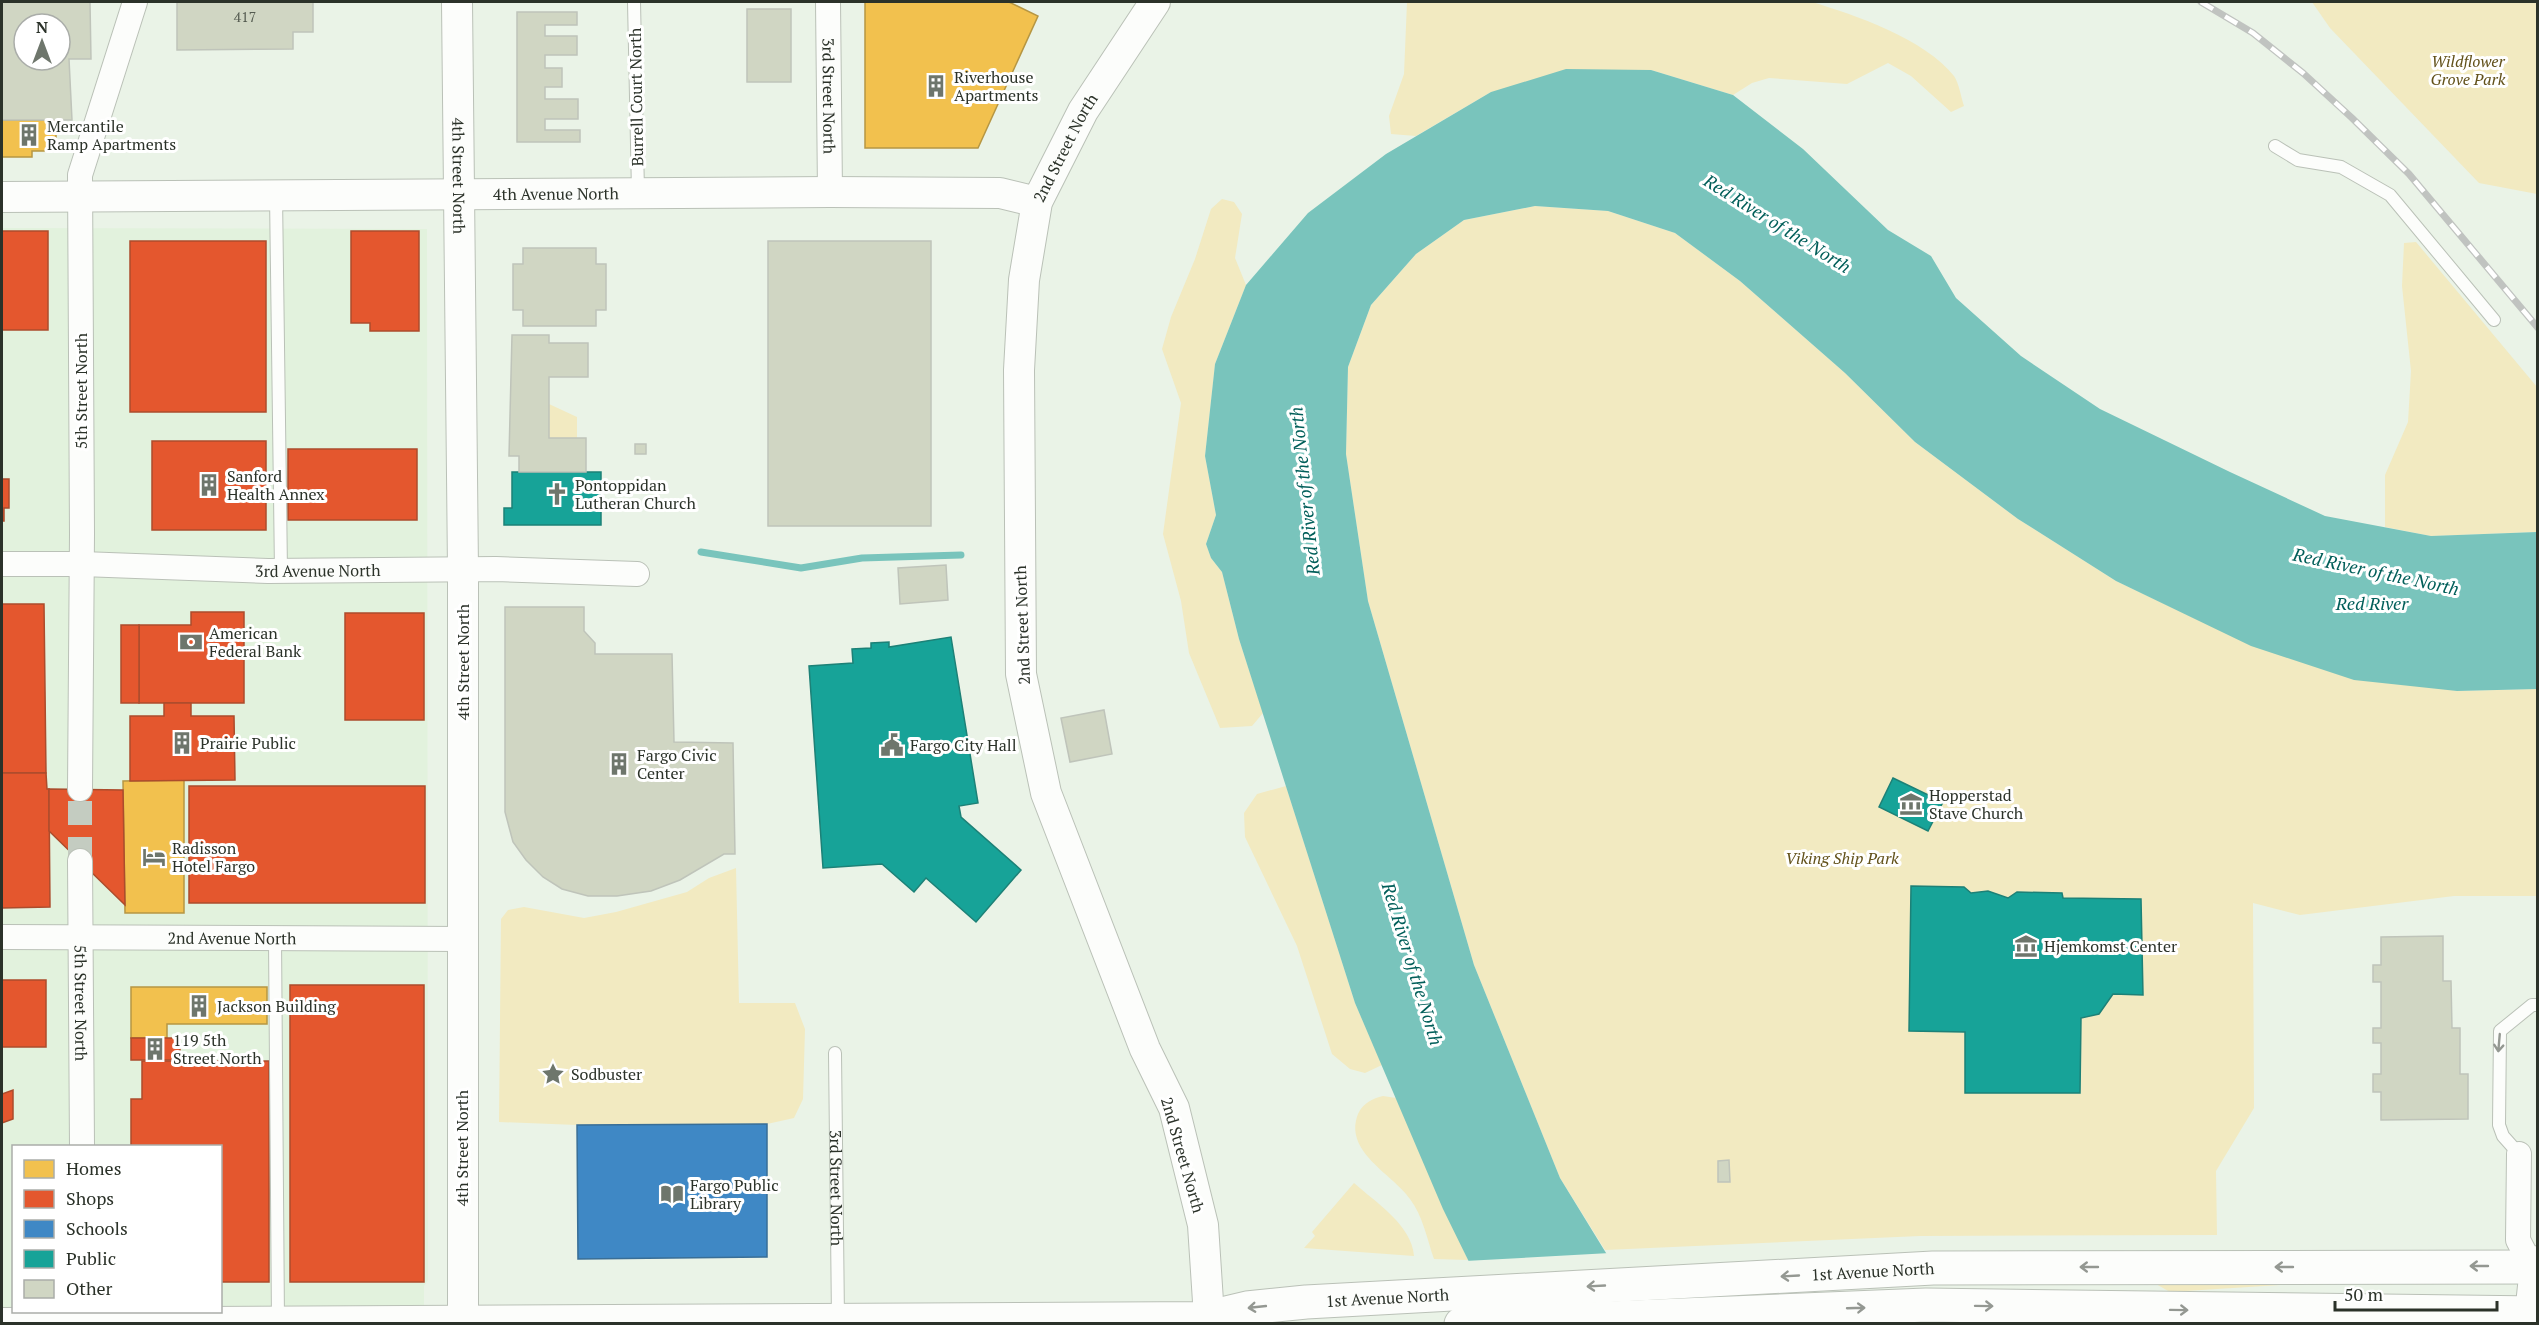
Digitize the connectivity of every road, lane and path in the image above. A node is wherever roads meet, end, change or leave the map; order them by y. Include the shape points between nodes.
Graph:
1 (135, 2) edge
2 (457, 2) edge
3 (634, 2) edge
4 (828, 2) edge
5 (1155, 2) edge
6 (2275, 147) dead end
7 (458, 192) junction
8 (638, 192) junction
9 (830, 192) junction
10 (276, 195) junction
11 (2, 197) edge
12 (80, 197) junction
13 (1037, 202) junction
14 (2494, 320) dead end
15 (2, 564) edge
16 (82, 564) junction
17 (463, 570) junction
18 (281, 571) junction
19 (637, 574) dead end
20 (80, 789) tunnel mouth
21 (80, 861) tunnel mouth
22 (2, 937) edge
23 (79, 937) junction
24 (275, 938) junction
25 (463, 939) junction
26 (2538, 1005) edge
27 (835, 1053) dead end
28 (81, 1145) edge
29 (2519, 1154) joint
30 (2536, 1264) edge
31 (2530, 1317) edge
32 (84, 1319) edge
33 (1216, 1321) edge
34 (278, 1322) junction
35 (463, 1322) edge
36 (838, 1322) edge
37 (2, 1323) edge
38 (1461, 1323) edge

1 - 12 street, 5th Street North via 83,161
2 - 7 street, 4th Street North
3 - 8 lane, Burrell Court North
4 - 9 street, 3rd Street North
5 - 13 street, 2nd Street North via 1083,111
6 - 14 lane via 2298,160 2341,167 2390,195
7 - 8 street, 4th Avenue North
7 - 10 street, 4th Avenue North
7 - 17 street, 4th Street North
8 - 9 street, 4th Avenue North
9 - 13 street, 4th Avenue North via 1000,193
10 - 12 street, 4th Avenue North
10 - 18 lane
11 - 12 street, 4th Avenue North
12 - 16 street, 5th Street North
13 - 33 street, 2nd Street North via 1024,280 1019,370 1021,674 1046,793 1145,1049 1174,1108 1203,1225
15 - 16 street, 3rd Avenue North
16 - 18 street, 3rd Avenue North
16 - 20 street, 5th Street North
17 - 18 street, 3rd Avenue North
17 - 19 street, 3rd Avenue North
17 - 25 street, 4th Street North
21 - 23 street, 5th Street North
22 - 23 street, 2nd Avenue North
23 - 24 street, 2nd Avenue North
23 - 28 street, 5th Street North
24 - 25 street, 2nd Avenue North
24 - 34 lane
25 - 35 street, 4th Street North
26 -> 29 lane via 2510,1020 2500,1031 2498,1046 2499,1125
27 - 36 lane, 3rd Street North
29 - 30 street via 2518,1240
30 - 31 street
30 -> 33 main road, 1st Avenue North via 1933,1268 1306,1302 1247,1308
38 -> 31 main road, 1st Avenue North via 1926,1305
32 - 34 street, 1st Avenue North
32 - 37 street, 1st Avenue North
33 - 36 street, 1st Avenue North
34 - 35 street, 1st Avenue North
35 - 36 street, 1st Avenue North

